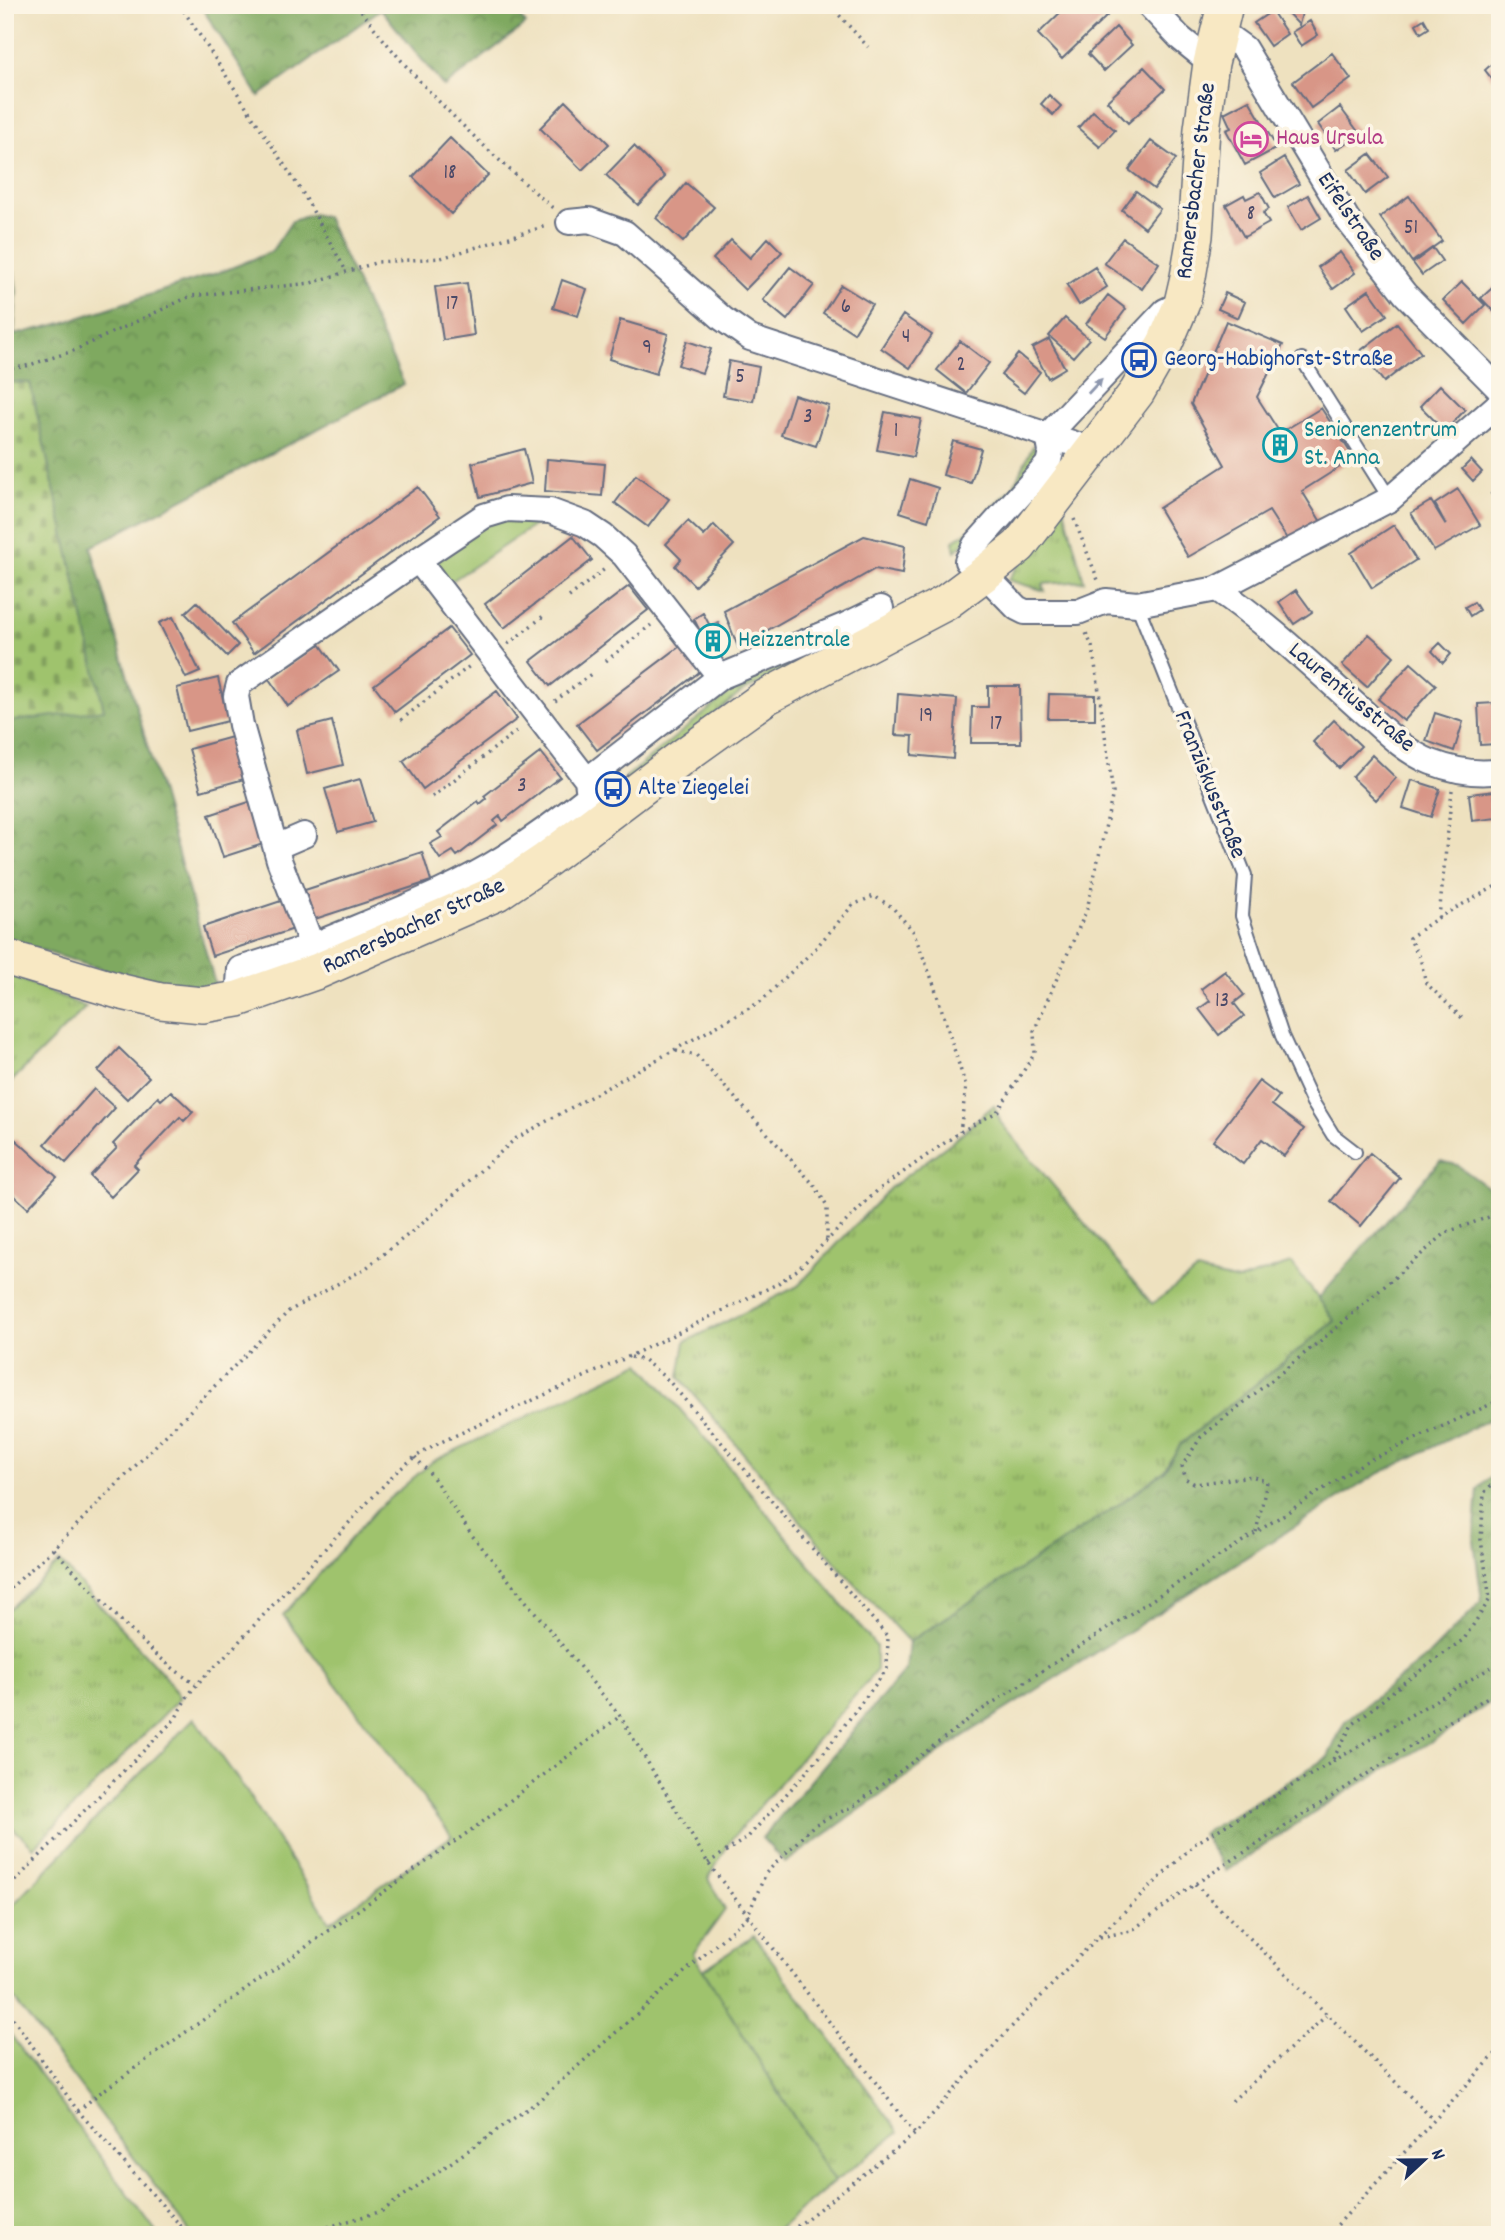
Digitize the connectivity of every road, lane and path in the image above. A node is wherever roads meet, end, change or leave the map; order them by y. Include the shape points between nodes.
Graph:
1 (180, 5) edge
2 (357, 5) edge
3 (830, 5) edge
4 (1149, 5) edge
5 (1218, 33) edge
6 (868, 47) dead end
7 (569, 222) junction
8 (346, 271) junction
9 (1182, 303) junction
10 (1302, 359) dead end
11 (5, 368) edge
12 (1500, 390) edge
13 (1500, 403) edge
14 (1048, 435) junction
15 (1090, 453) junction
16 (1059, 494) junction
17 (1390, 499) junction
18 (624, 555) junction
19 (418, 560) junction
20 (976, 567) junction
21 (1217, 589) junction
22 (569, 597) dead end
23 (1106, 601) junction
24 (1137, 604) junction
25 (881, 608) dead end
26 (1078, 611) junction
27 (679, 613) junction
28 (547, 614) dead end
29 (490, 653) junction
30 (606, 660) dead end
31 (591, 674) dead end
32 (720, 677) junction
33 (537, 715) junction
34 (401, 720) dead end
35 (1454, 769) junction
36 (1500, 771) edge
37 (587, 780) junction
38 (432, 797) dead end
39 (610, 810) junction
40 (304, 835) dead end
41 (276, 847) junction
42 (1500, 884) edge
43 (1439, 918) junction
44 (312, 946) junction
45 (5, 957) edge
46 (239, 999) junction
47 (1463, 1019) dead end
48 (674, 1051) junction
49 (960, 1132) junction
50 (1355, 1152) dead end
51 (1500, 1213) edge
52 (827, 1240) junction
53 (630, 1356) junction
54 (1500, 1400) edge
55 (415, 1457) junction
56 (1500, 1476) edge
57 (1256, 1534) junction
58 (53, 1549) junction
59 (5, 1593) edge
60 (1500, 1662) edge
61 (195, 1684) junction
62 (1500, 1689) edge
63 (620, 1716) junction
64 (1332, 1760) junction
65 (708, 1863) junction
66 (1195, 1884) junction
67 (5, 1891) edge
68 (747, 1917) junction
69 (1098, 1937) junction
70 (5, 2007) edge
71 (1326, 2016) junction
72 (1500, 2049) edge
73 (1232, 2101) dead end
74 (78, 2111) junction
75 (1434, 2120) junction
76 (915, 2134) junction
77 (189, 2235) edge
78 (301, 2235) edge
79 (786, 2235) edge
80 (1328, 2235) edge

1 - 8 path via 304,195
2 - 7 path via 431,94
3 - 6 path
4 - 5 street, Eifelstraße via 1180,38
5 - 9 main road, Ramersbacher Straße via 1202,129 1195,236
5 - 12 street, Eifelstraße via 1244,48 1349,222 1405,294
7 - 8 path via 442,258 378,262
7 - 14 street via 590,220 625,233 723,320 750,338
8 - 11 path via 311,284 191,296 73,351
14 -> 9 street via 1165,311
9 - 15 main road, Ramersbacher Straße via 1137,392
10 - 17 lane
13 - 17 street
14 - 15 street
14 - 20 street via 1048,464 975,545
15 - 16 main road, Ramersbacher Straße
16 - 20 main road, Ramersbacher Straße via 1019,546
16 - 23 path via 1068,502
17 - 21 street
18 - 19 street via 585,524 550,511 507,509 484,516
18 - 22 path
18 - 27 street
19 - 29 street
19 - 41 street via 239,684 236,696 241,725
20 - 26 street via 1025,612
20 - 39 main road, Ramersbacher Straße via 945,603 766,697
21 - 24 street
21 - 35 street, Laurentiusstraße via 1397,741 1429,761
23 - 24 street
23 - 26 street
24 - 50 lane, Franziskusstraße via 1245,875 1242,916 1282,1036 1333,1135
25 - 32 street
26 - 49 path via 1092,646 1113,793 1087,909 1034,1031 1035,1053 997,1112
27 - 30 path
27 - 32 street
28 - 29 path
29 - 33 street
29 - 34 path
31 - 33 path
32 - 37 street
33 - 37 street
33 - 38 path
35 - 36 street, Laurentiusstraße
35 - 43 path
37 - 39 street
37 - 44 street via 589,796 488,867
39 - 46 main road, Ramersbacher Straße via 498,892 318,971
40 - 41 street
41 - 44 street
42 - 43 path
43 - 47 path via 1409,938 1426,983
44 - 46 street via 240,969
45 - 46 main road, Ramersbacher Straße via 161,1001 203,1005
48 - 49 path via 760,1002 853,905 874,897 892,906 913,932 933,982 966,1087
48 - 52 path via 696,1055 816,1187 827,1207
48 - 58 path via 515,1139 366,1268 289,1311
49 - 52 path via 878,1190
51 - 57 path via 1447,1232 1201,1437 1182,1466 1186,1479 1195,1484 1252,1476 1268,1482
52 - 53 path via 777,1284
53 - 55 path
53 - 65 path via 644,1360 668,1380 888,1637 887,1669 825,1751 748,1837
54 - 57 path via 1365,1462
55 - 61 path
55 - 63 path via 471,1534
56 - 64 path via 1483,1493 1481,1540 1490,1599 1464,1639 1352,1725
57 - 68 path via 980,1711 855,1805 814,1825 766,1873
58 - 59 path
58 - 61 path via 134,1635
60 - 64 path
61 - 67 path via 176,1718
62 - 66 path
63 - 65 path
63 - 74 path via 481,1823
64 - 69 path via 1196,1843
65 - 68 path
66 - 69 path via 1131,1931
66 - 71 path
68 - 76 path
68 - 78 path via 526,2110 382,2211
69 - 76 path
70 - 74 path
71 - 73 path
71 - 75 path
72 - 75 path
74 - 77 path
75 - 80 path
76 - 79 path

